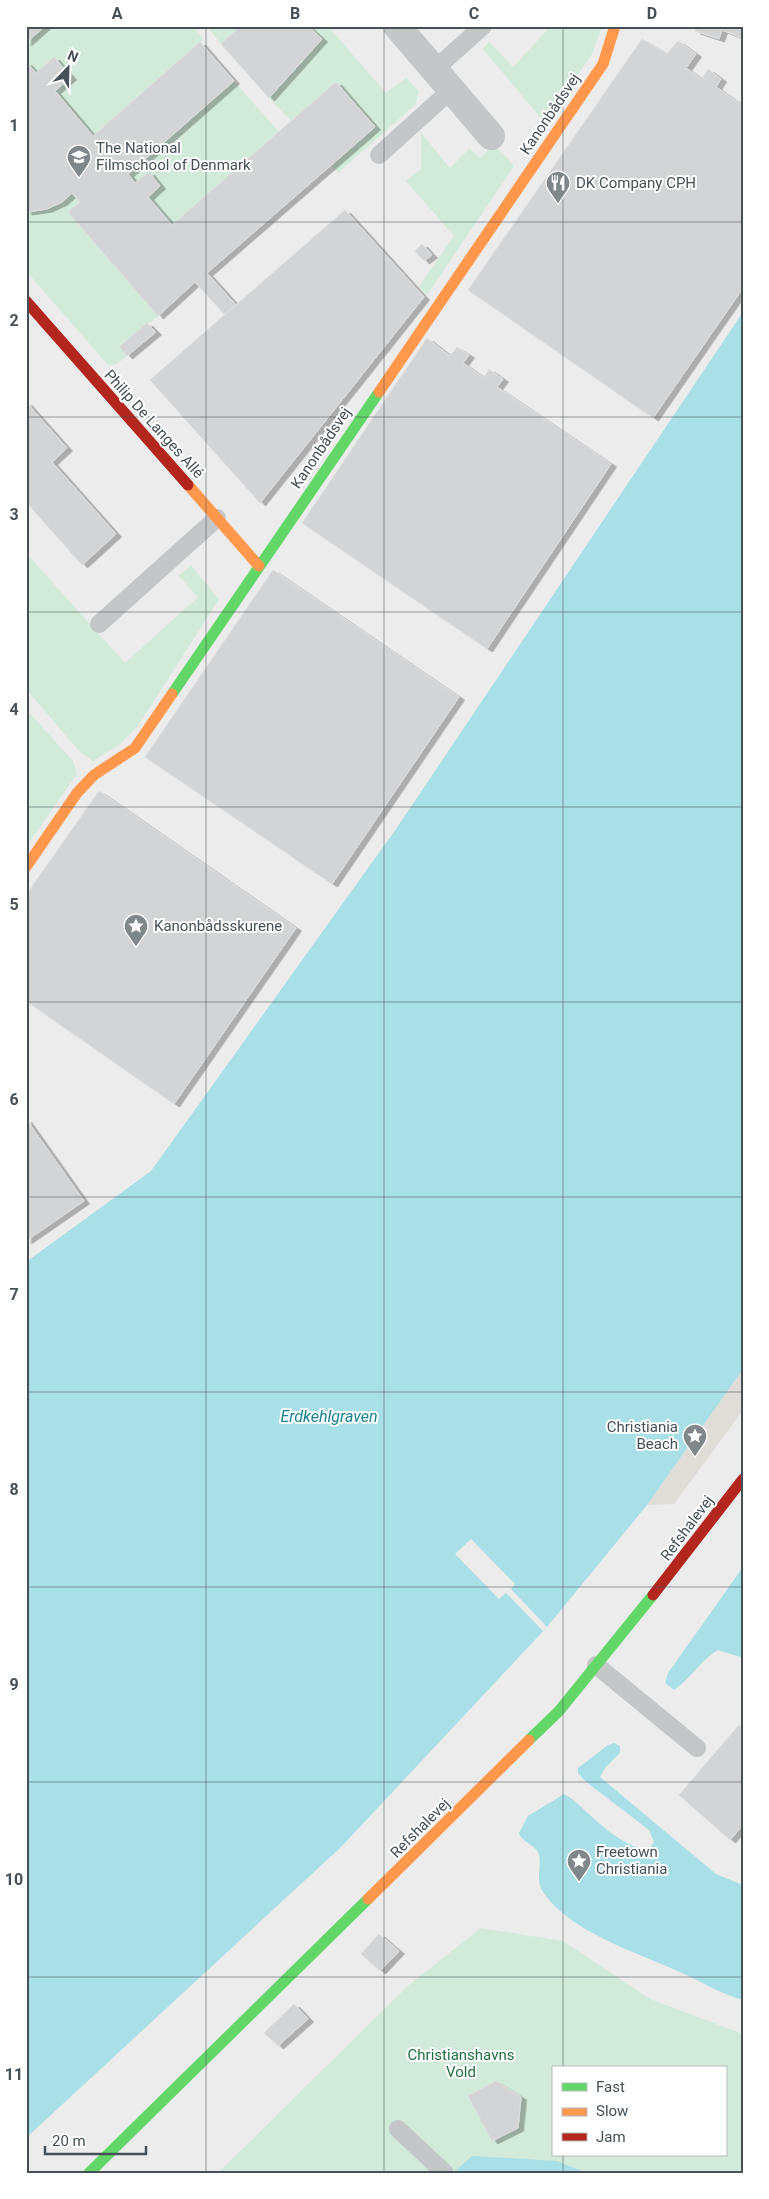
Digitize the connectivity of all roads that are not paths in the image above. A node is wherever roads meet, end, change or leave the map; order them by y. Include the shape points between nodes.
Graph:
1 (397, 26) edge
2 (482, 26) edge
3 (615, 26) edge
4 (443, 80) junction
5 (491, 136) dead end
6 (378, 155) dead end
7 (26, 301) edge
8 (217, 518) junction
9 (259, 566) junction
10 (100, 624) dead end
11 (26, 866) edge
12 (743, 1479) edge
13 (596, 1665) junction
14 (697, 1748) dead end
15 (398, 2129) dead end
16 (88, 2173) edge
17 (445, 2173) edge

1 - 4 street
2 - 4 lane
3 - 9 street, Kanonbådsvej via 603,64
4 - 5 street
4 - 6 lane
7 - 8 street, Philip De Langes Allé
8 - 9 street, Philip De Langes Allé
8 - 10 lane
9 - 11 street, Kanonbådsvej via 135,748 94,775 77,793
12 - 13 street, Refshalevej
13 - 14 lane
13 - 16 street, Refshalevej via 559,1711
15 - 17 lane

